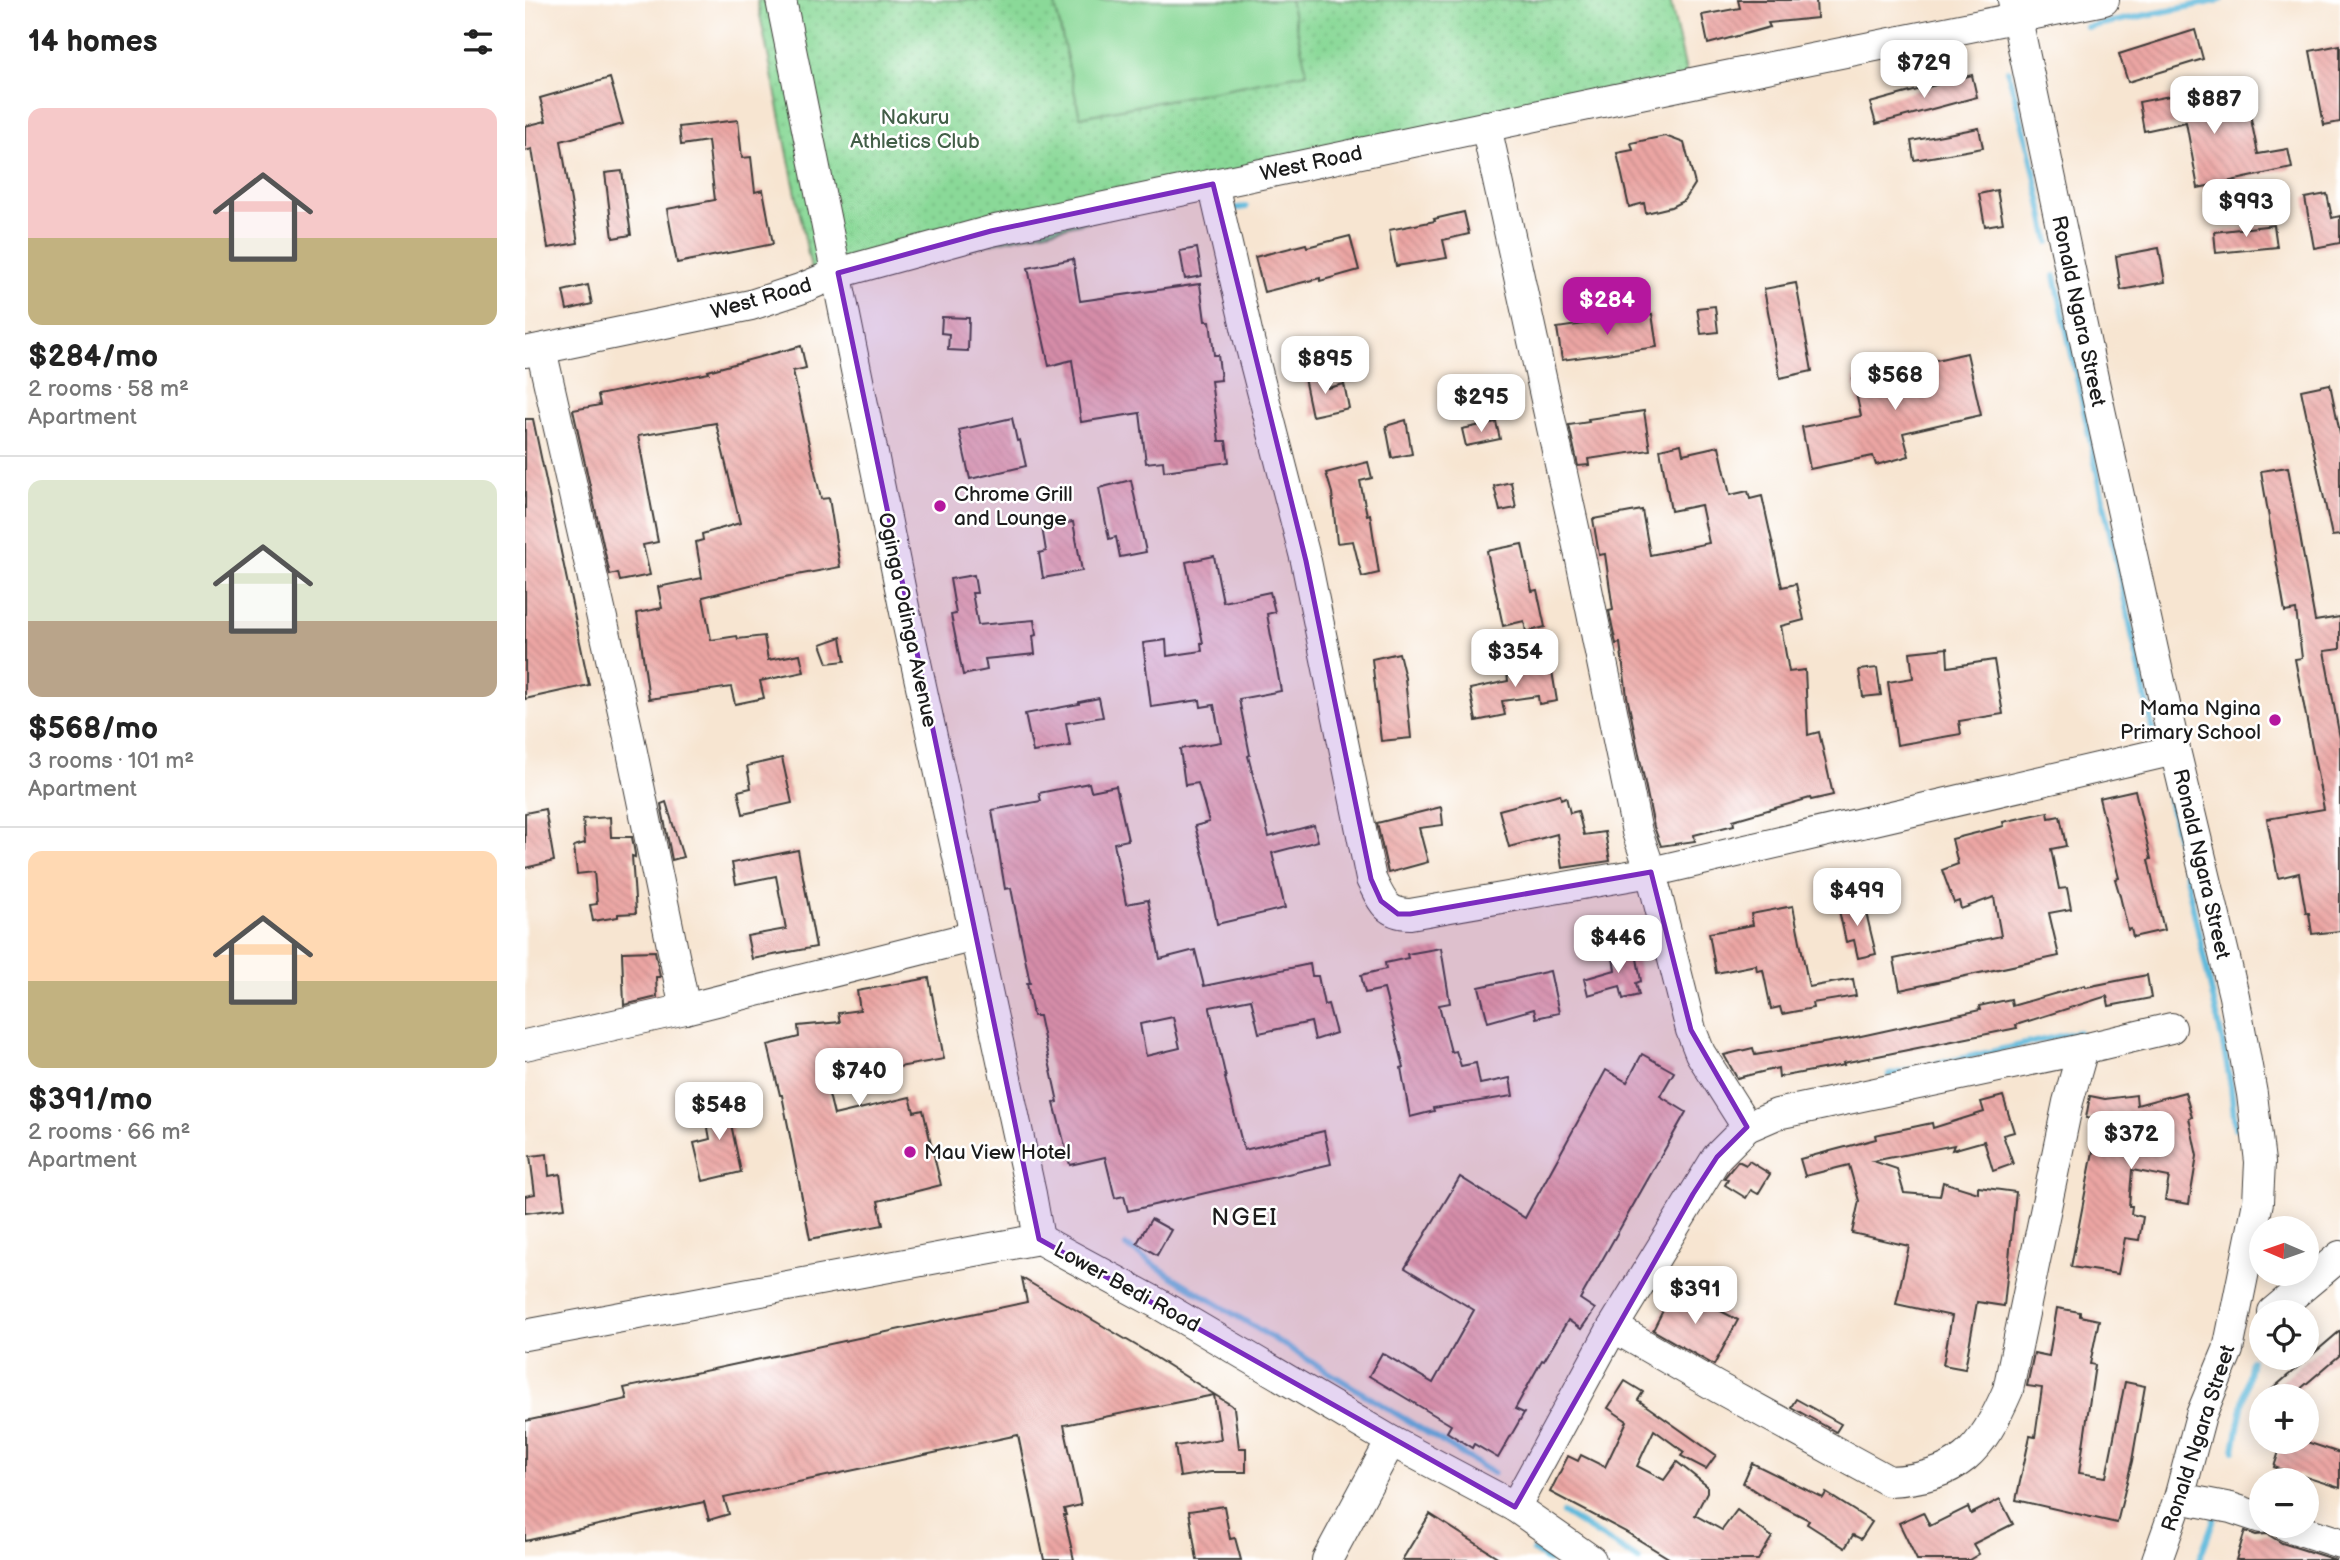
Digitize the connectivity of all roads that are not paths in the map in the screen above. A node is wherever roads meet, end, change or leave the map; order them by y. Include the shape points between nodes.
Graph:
1 (781, 0) edge
2 (2104, 0) edge
3 (2015, 8) edge
4 (1486, 126) junction
5 (1213, 184) junction
6 (838, 273) junction
7 (533, 351) edge
8 (2175, 750) junction
9 (1651, 872) junction
10 (975, 936) junction
11 (685, 1009) junction
12 (2171, 1028) dead end
13 (525, 1045) edge
14 (2083, 1049) junction
15 (1747, 1127) junction
16 (1039, 1239) junction
17 (2340, 1256) edge
18 (2287, 1300) edge
19 (1613, 1327) junction
20 (2249, 1333) edge
21 (525, 1335) edge
22 (2228, 1350) junction
23 (1391, 1441) junction
24 (2179, 1498) junction
25 (1515, 1507) junction
26 (2249, 1514) edge
27 (2319, 1536) edge
28 (2340, 1543) edge
29 (1327, 1560) edge
30 (1591, 1560) edge
31 (2157, 1560) edge

1 - 6 street, Oginga Odinga Avenue
2 - 3 street, West Road
3 - 4 street, West Road
3 - 8 street, Ronald Ngara Street
4 - 5 street, West Road
4 - 9 street via 1637,832
5 - 6 street, West Road via 991,231
5 - 9 street via 1306,561 1371,879 1381,901 1398,914 1410,914
6 - 7 street, West Road via 751,305
6 - 10 street, Oginga Odinga Avenue
7 - 11 street via 630,742
8 - 9 street
8 - 22 street, Ronald Ngara Street via 2234,996 2260,1162 2258,1202
9 - 15 street via 1691,1030 1700,1053
10 - 11 street
10 - 16 street, Oginga Odinga Avenue
11 - 13 street
12 - 14 street
14 - 15 street via 1777,1114
14 - 19 street via 2008,1390 1995,1420 1966,1459 1936,1473 1889,1481
15 - 19 street via 1717,1157
16 - 21 street, Lower Bedi Road
16 - 23 street, Lower Bedi Road
17 - 18 street
19 - 25 street
20 - 22 street
22 - 24 street, Ronald Ngara Street via 2201,1415
23 - 25 street, Lower Bedi Road
23 - 29 street
24 - 26 street
24 - 31 street, Ronald Ngara Street
25 - 30 street, Lower Bedi Road
27 - 28 street

